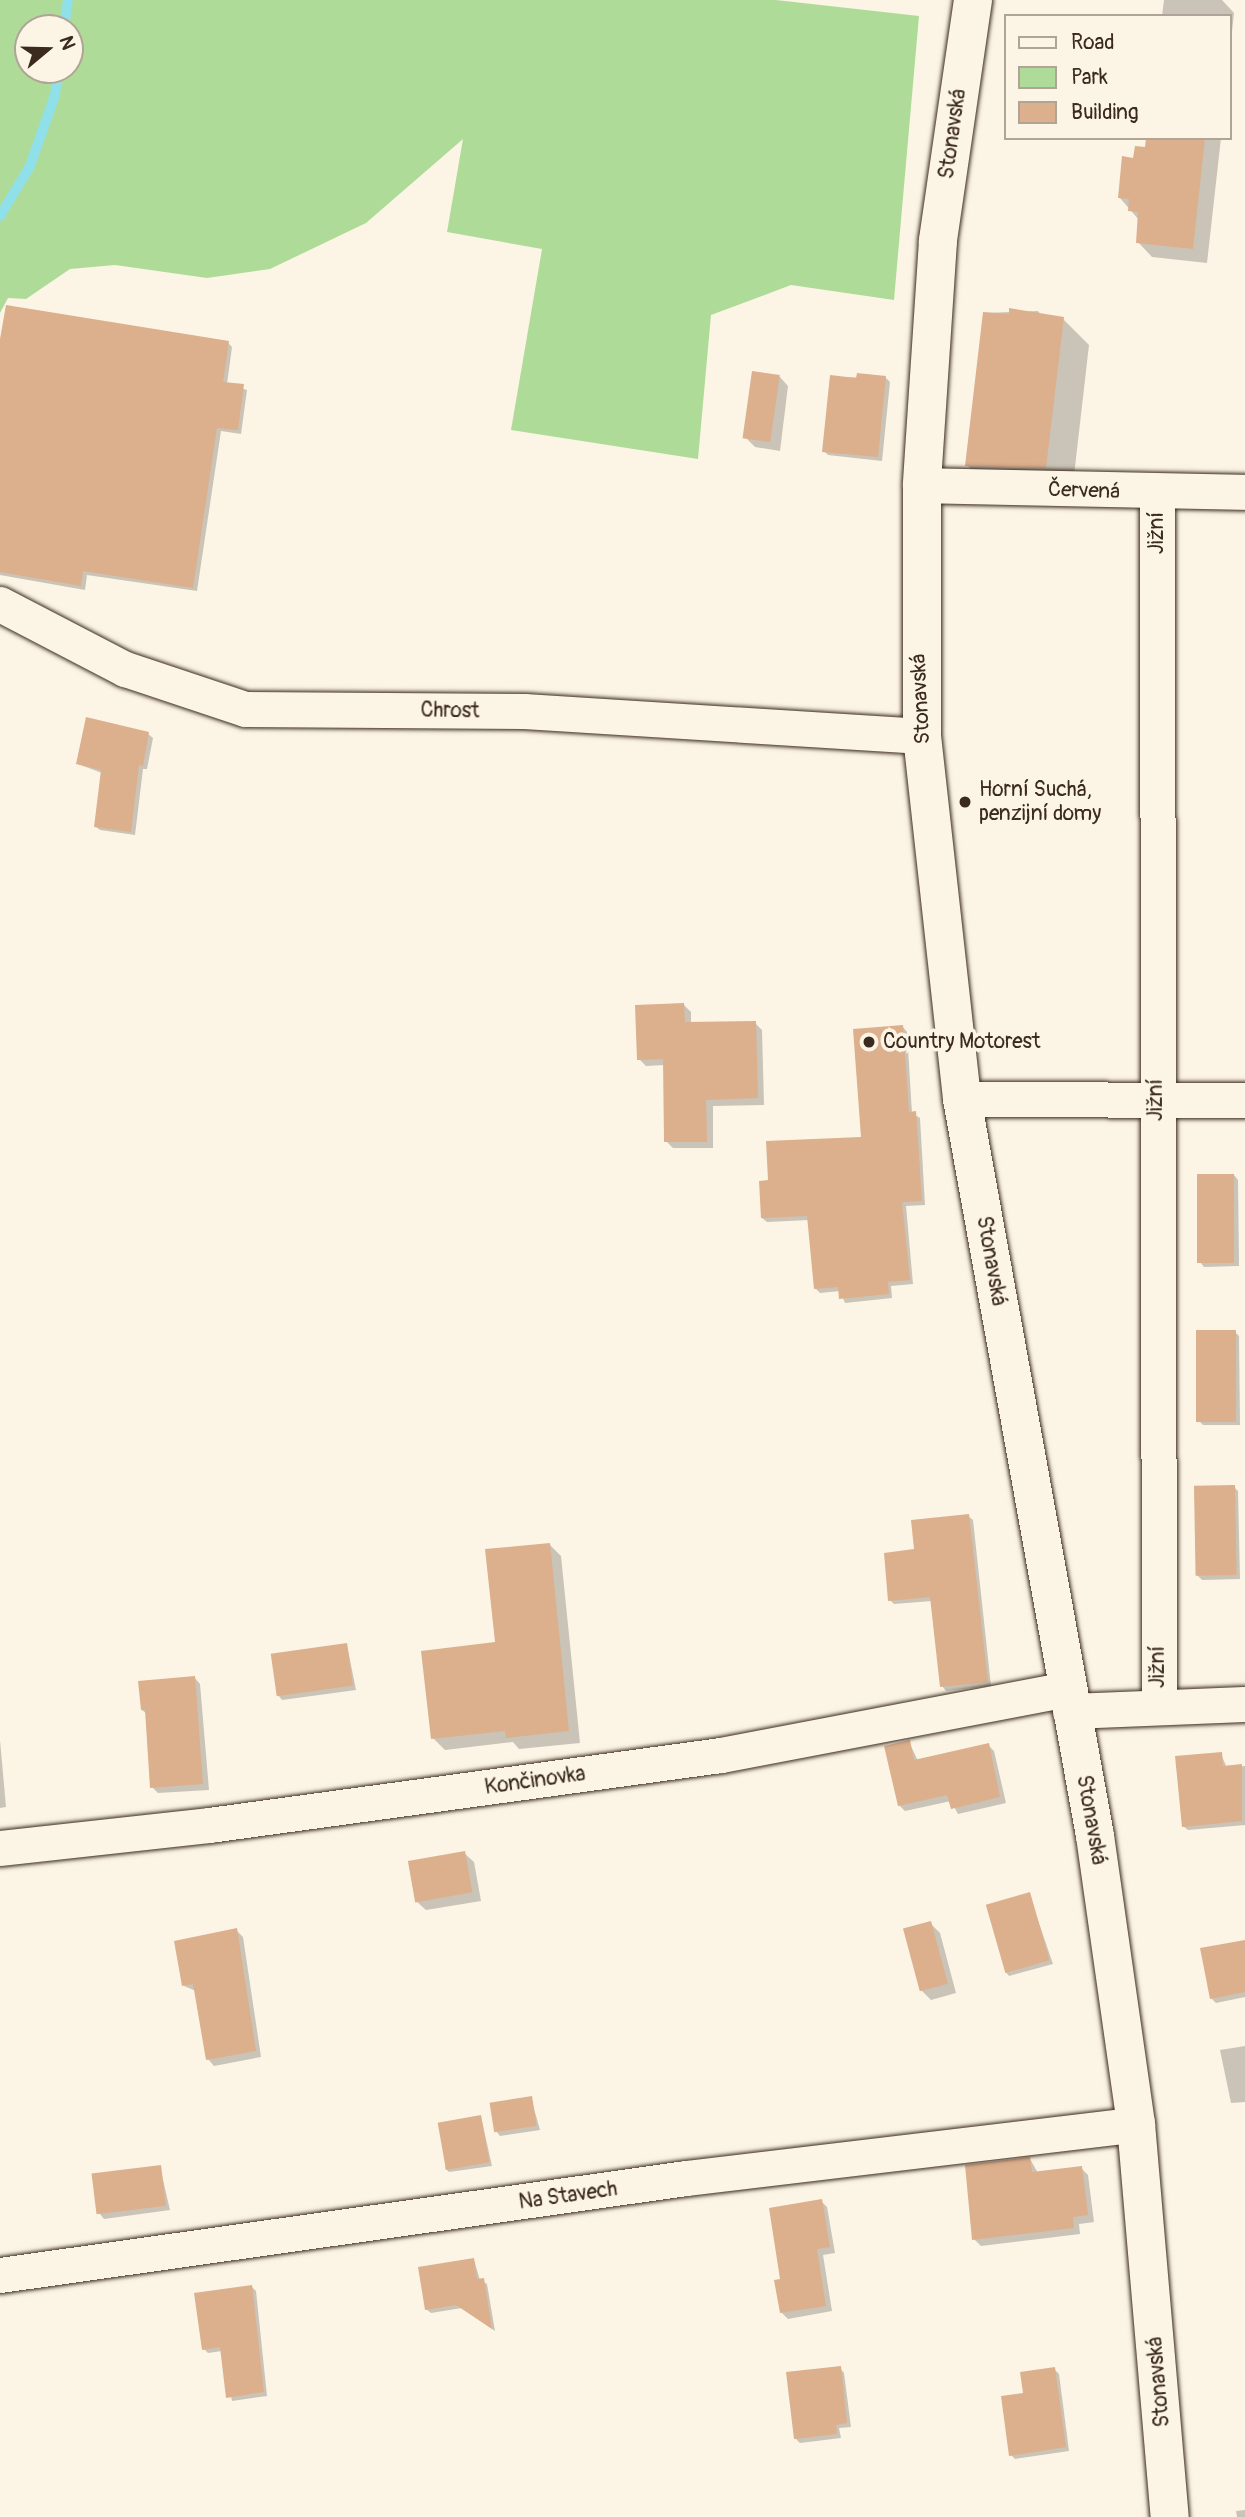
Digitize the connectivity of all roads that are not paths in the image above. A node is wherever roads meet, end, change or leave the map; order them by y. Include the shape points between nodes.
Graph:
1 (973, 0) edge
2 (922, 485) junction
3 (1245, 492) edge
4 (1157, 493) junction
5 (0, 604) edge
6 (922, 736) junction
7 (962, 1099) junction
8 (1245, 1100) edge
9 (1155, 1101) junction
10 (1068, 1700) junction
11 (1245, 1704) edge
12 (1158, 1706) junction
13 (0, 1848) edge
14 (1136, 2124) junction
15 (0, 2275) edge
16 (1170, 2517) edge

1 - 2 main road, Stonavská via 938,241
2 - 4 street, Červená
2 - 6 main road, Stonavská
3 - 4 street, Červená
4 - 9 street, Jižní
5 - 6 street, Chrost via 125,668 245,709 524,711
6 - 7 main road, Stonavská
7 - 9 street
7 - 10 main road, Stonavská
8 - 9 street
9 - 12 street, Jižní
10 - 12 street, Končinovka
10 - 13 street, Končinovka via 720,1755 209,1825
10 - 14 main road, Stonavská via 1095,1836
11 - 12 street, Končinovka
14 - 15 street, Na Stavech via 686,2178
14 - 16 main road, Stonavská

